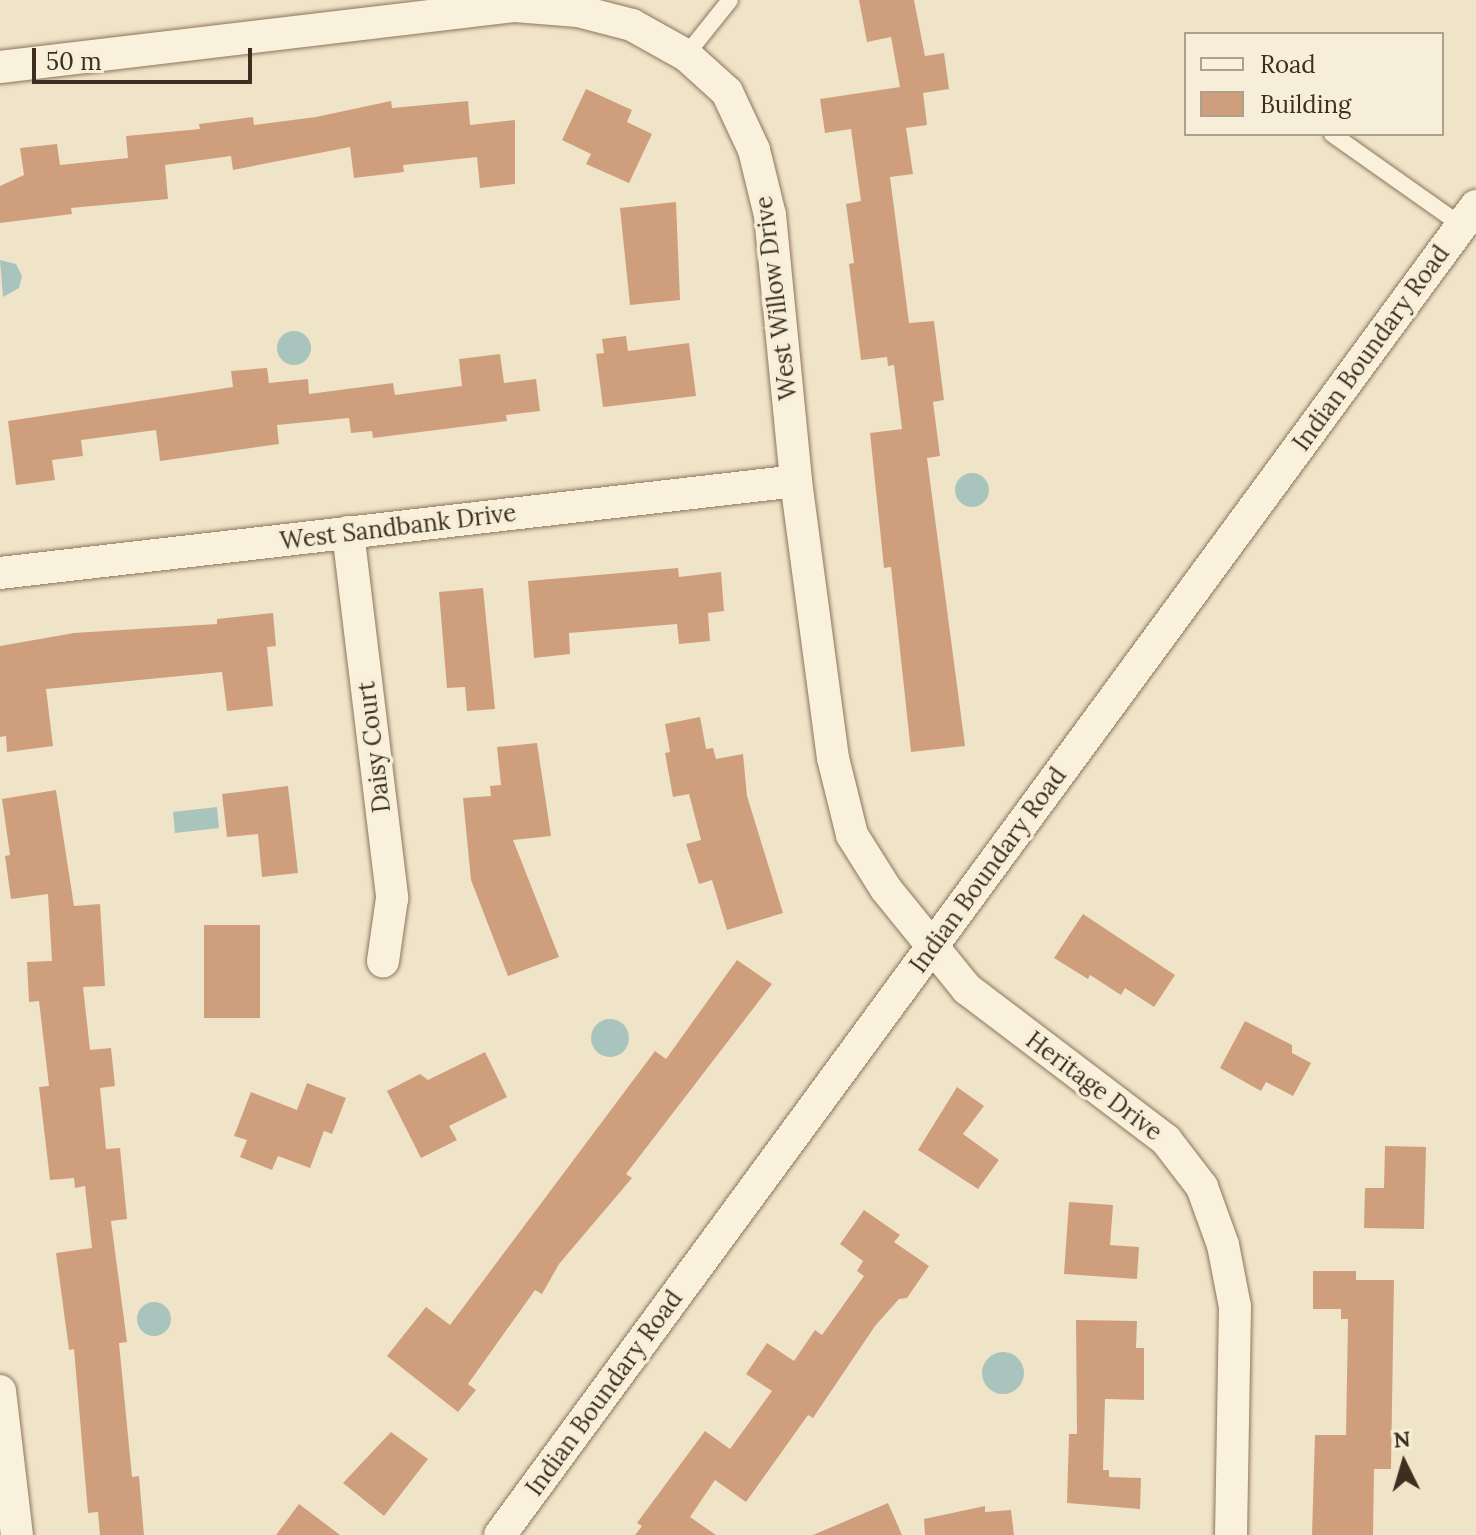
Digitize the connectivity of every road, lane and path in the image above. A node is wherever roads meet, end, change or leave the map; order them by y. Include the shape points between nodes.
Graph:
1 (730, 0) edge
2 (686, 55) junction
3 (0, 67) edge
4 (1335, 136) edge
5 (1469, 216) edge
6 (796, 481) junction
7 (348, 532) junction
8 (0, 573) edge
9 (931, 949) junction
10 (383, 961) dead end
11 (0, 1391) edge
12 (17, 1535) edge
13 (500, 1535) edge
14 (1231, 1535) edge

1 - 2 lane
2 - 3 street, West Willow Drive via 632,25 578,11 515,6
2 - 6 street, West Willow Drive via 727,92 754,150 770,215
4 - 5 lane
5 - 9 street, Indian Boundary Road
6 - 7 street, West Sandbank Drive
6 - 9 street, West Willow Drive via 833,758 852,835
7 - 8 street, West Sandbank Drive
7 - 10 street, Daisy Court via 392,898
9 - 13 street, Indian Boundary Road
9 - 14 street, Heritage Drive via 970,993 1166,1140 1202,1187 1223,1245 1235,1307
11 - 12 street

